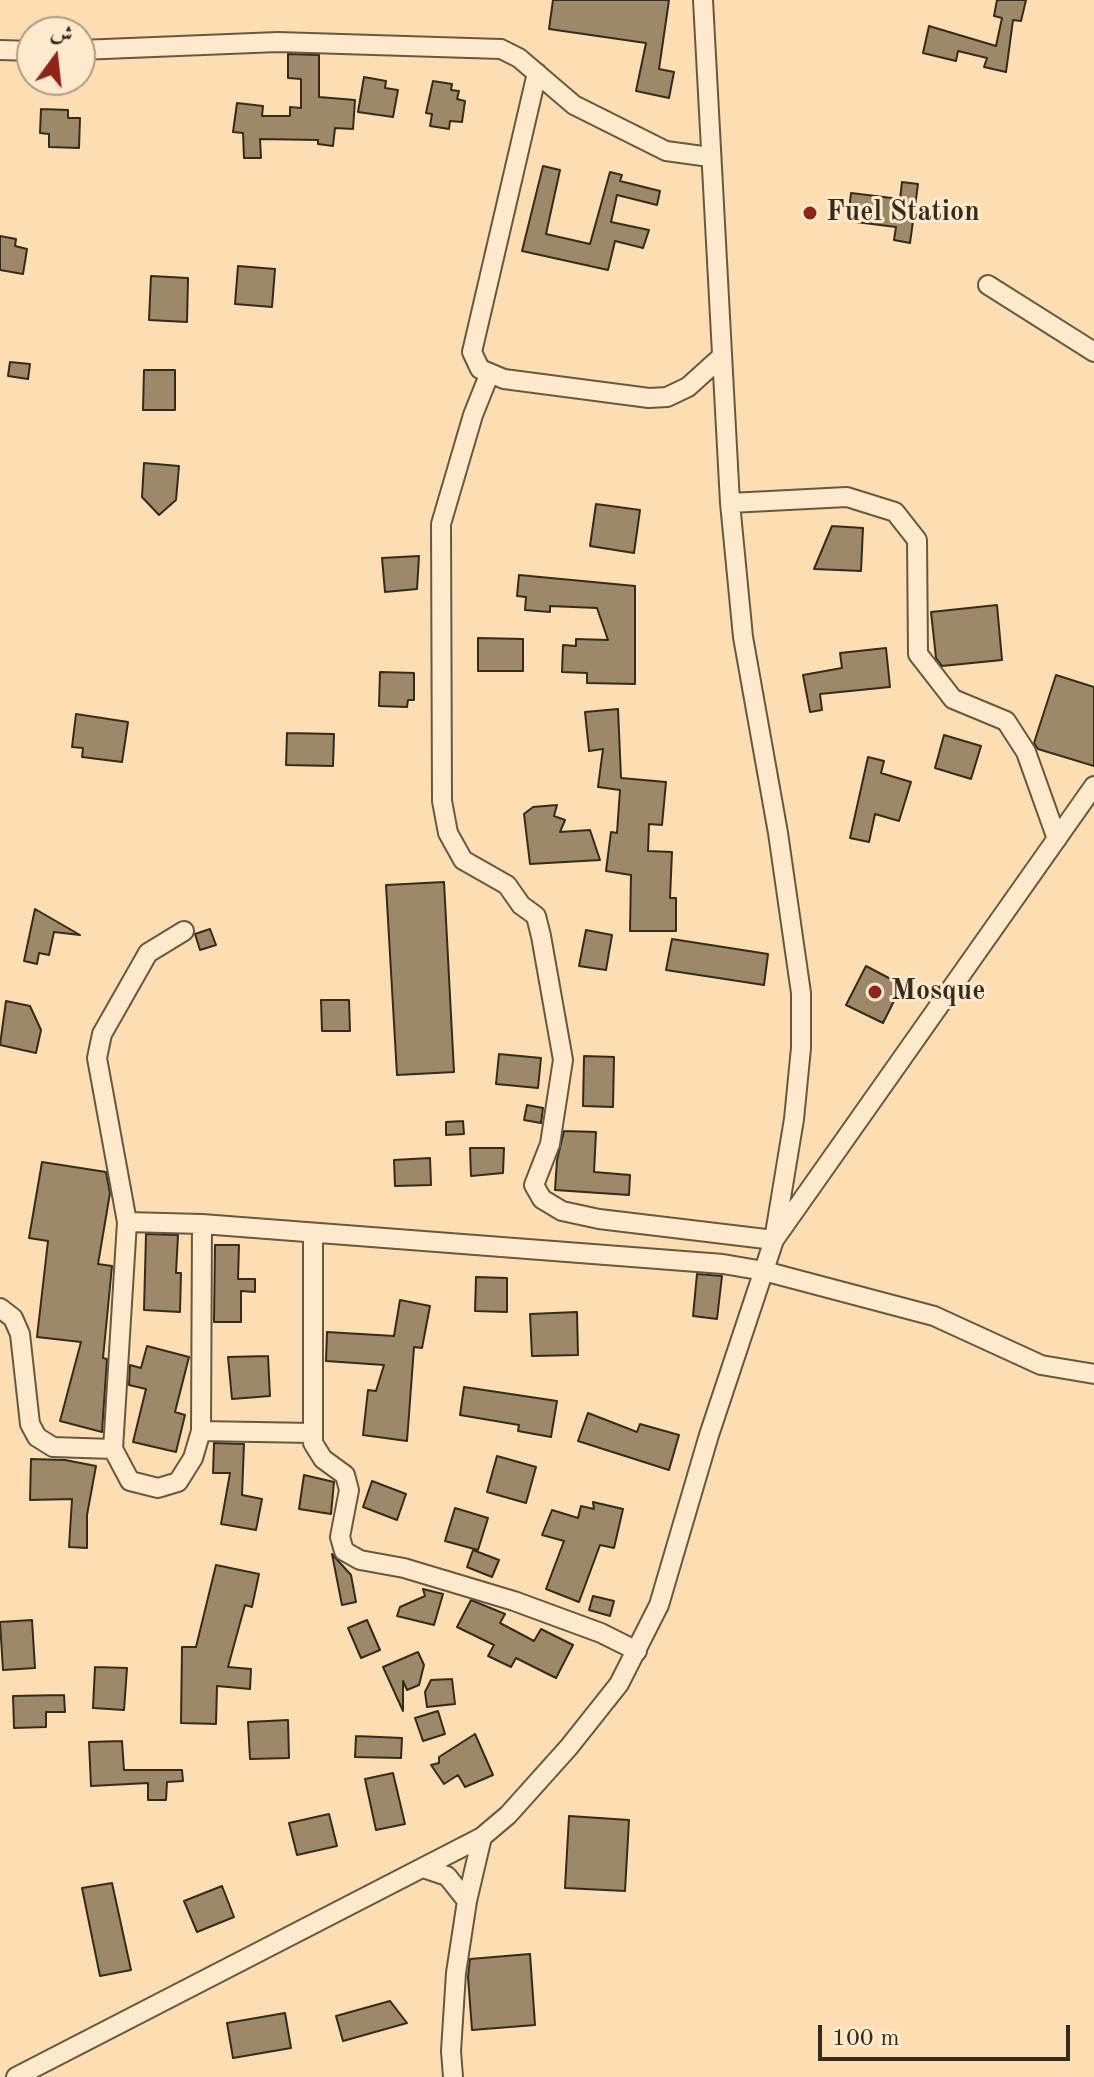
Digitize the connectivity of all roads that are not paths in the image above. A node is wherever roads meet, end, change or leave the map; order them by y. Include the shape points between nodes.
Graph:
1 (703, 0) edge
2 (96, 49) edge
3 (537, 73) junction
4 (710, 157) junction
5 (988, 285) dead end
6 (1094, 352) edge
7 (719, 359) junction
8 (489, 375) junction
9 (730, 503) junction
10 (1094, 786) edge
11 (1057, 839) junction
12 (184, 931) dead end
13 (127, 1222) junction
14 (202, 1224) junction
15 (313, 1233) junction
16 (774, 1240) junction
17 (764, 1271) junction
18 (0, 1308) edge
19 (1094, 1374) edge
20 (201, 1431) junction
21 (312, 1433) junction
22 (113, 1449) junction
23 (637, 1651) junction
24 (482, 1837) junction
25 (423, 1868) junction
26 (467, 1901) junction
27 (16, 2077) edge
28 (453, 2077) edge

1 - 4 street
2 - 3 street via 278,42 476,46 501,49
3 - 4 street via 574,105 651,144
3 - 8 street via 472,352
4 - 7 street
5 - 6 street
7 - 8 street via 688,387 667,397
7 - 9 street
8 - 16 street via 441,524 442,801 448,833 463,860 507,885 536,916 541,936 563,1060 550,1144 534,1185 542,1199 562,1211
9 - 11 street via 847,497 895,512 917,540 918,654 953,699 1006,721 1026,752
9 - 16 street via 743,637 801,993 794,1119
10 - 11 street
11 - 16 street
12 - 13 street via 148,953 102,1034 97,1058
13 - 14 street
13 - 22 street
14 - 15 street
14 - 20 street
15 - 17 street via 682,1258
15 - 21 street
16 - 17 street
17 - 19 street via 934,1316 1041,1365
17 - 23 street via 659,1605
18 - 22 street via 13,1318 20,1334 30,1424 37,1437 53,1447
20 - 21 street
20 - 22 street via 178,1482 158,1488 130,1481
21 - 23 street via 316,1450 345,1475 349,1490 340,1537 344,1551 360,1560 514,1601
23 - 24 street via 619,1684 569,1747
24 - 25 street
24 - 26 street
25 - 26 street via 447,1876
25 - 27 street
26 - 28 street via 456,1973

